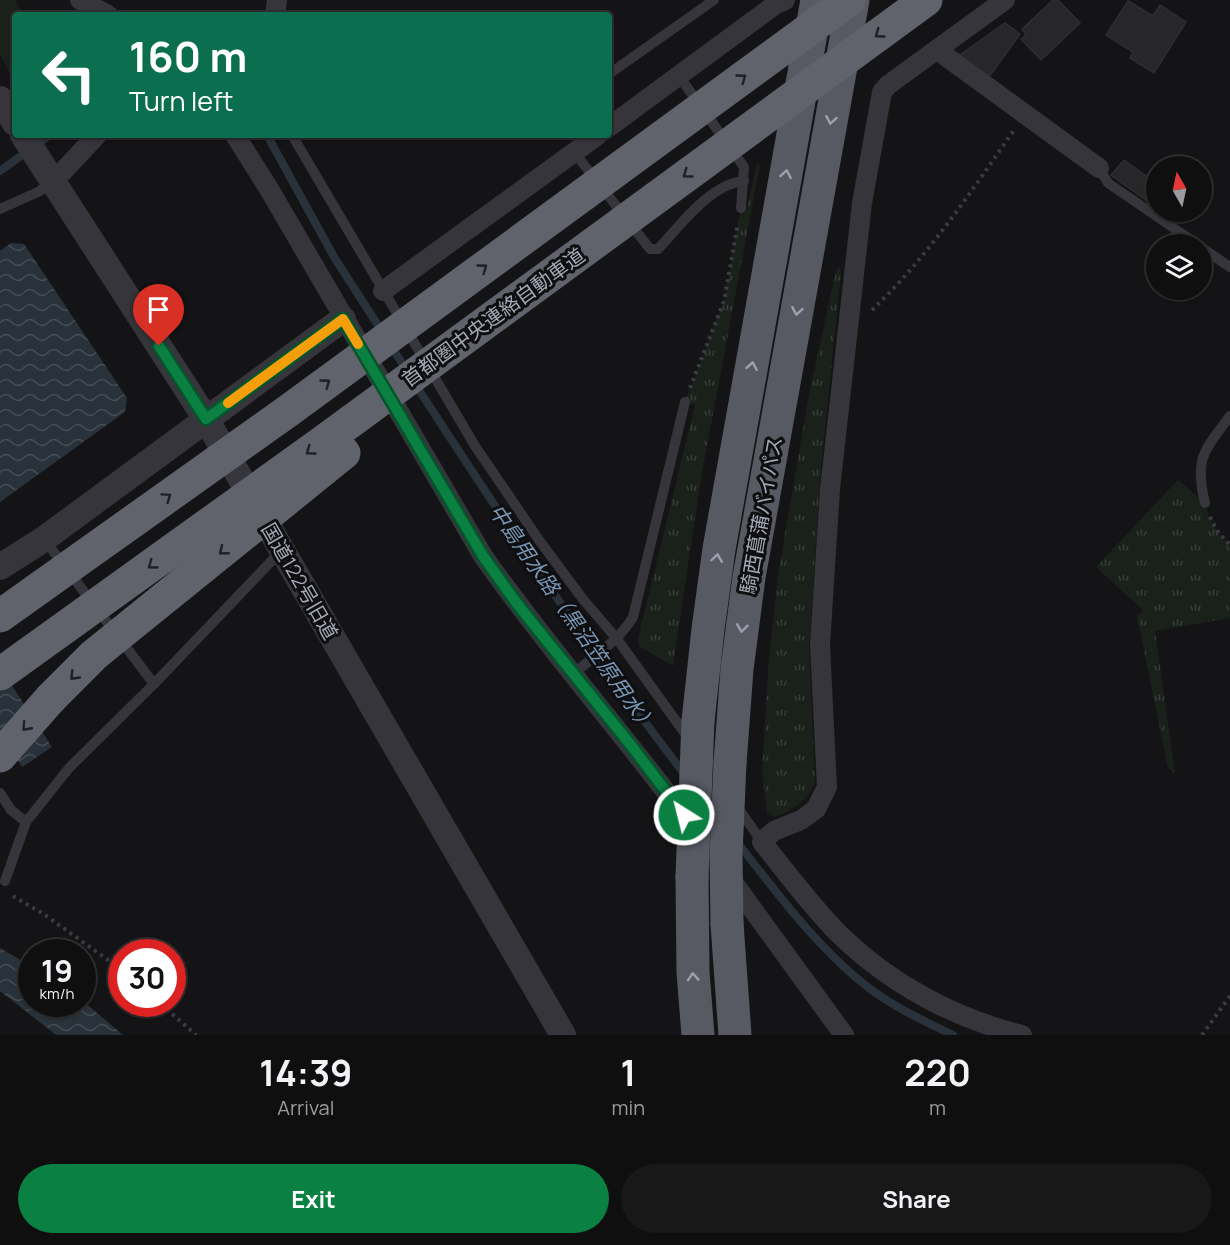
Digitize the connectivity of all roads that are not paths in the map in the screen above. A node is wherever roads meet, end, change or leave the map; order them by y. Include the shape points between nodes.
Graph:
1 (80, 0) edge
2 (714, 0) edge
3 (785, 0) edge
4 (817, 0) edge
5 (851, 0) edge
6 (926, 0) edge
7 (1005, 0) edge
8 (102, 12) edge
9 (937, 50) junction
10 (612, 72) edge
11 (679, 76) junction
12 (0, 99) edge
13 (12, 118) edge
14 (612, 118) edge
15 (25, 138) edge
16 (93, 138) edge
17 (238, 138) edge
18 (294, 138) edge
19 (594, 138) edge
20 (574, 152) junction
21 (1099, 168) joint
22 (48, 175) junction
23 (744, 181) junction
24 (741, 208) road end
25 (0, 209) edge
26 (608, 232) junction
27 (1182, 234) edge
28 (1212, 255) edge
29 (1230, 267) edge
30 (383, 291) junction
31 (343, 319) junction
32 (685, 402) road end
33 (1230, 416) edge
34 (206, 419) junction
35 (1204, 503) road end
36 (44, 539) junction
37 (282, 550) junction
38 (0, 567) edge
39 (0, 616) edge
40 (613, 641) junction
41 (578, 670) junction
42 (0, 674) edge
43 (154, 684) junction
44 (0, 756) edge
45 (719, 770) junction
46 (0, 793) edge
47 (26, 822) junction
48 (762, 842) junction
49 (5, 881) road end
50 (563, 1035) edge
51 (698, 1035) edge
52 (735, 1035) edge
53 (844, 1035) edge
54 (1022, 1035) edge

1 - 8 street
2 - 10 lane
3 - 11 street
51 -> 4 highway, 騎西菖蒲バイパス, bridge via 692,961 692,877 699,721 708,629
39 -> 5 highway, bridge
5 -> 45 highway, 騎西菖蒲バイパス via 749,577
6 -> 26 highway, 首都圏中央連絡自動車道, bridge
7 - 9 street
9 - 21 street
9 - 48 street via 882,92 862,203 830,489 820,645 827,787 816,808
11 - 14 street
11 - 23 lane via 744,167
12 - 13 street
15 - 22 street, 国道122号旧道
16 - 22 street
17 - 31 street
18 - 30 lane
19 - 20 street
20 - 23 lane via 650,249 658,249 713,192 732,182
20 - 30 street
21 - 27 lane via 1107,183
22 - 25 lane via 39,192
22 - 34 street, 国道122号旧道
23 - 24 lane
26 -> 42 highway, 首都圏中央連絡自動車道, bridge
26 -> 44 highway, bridge via 94,655
28 - 29 lane
30 - 40 lane via 475,446
31 - 34 street
31 - 41 street via 483,556 518,605
32 - 40 lane via 633,618
33 - 35 lane via 1200,462
34 - 36 street
34 - 37 street, 国道122号旧道
36 - 38 street
36 - 43 lane
37 - 43 lane
37 - 50 street, 国道122号旧道
40 - 41 lane
40 - 45 lane
41 - 53 street
43 - 47 lane via 69,768
45 - 48 lane
45 - 52 highway, 騎西菖蒲バイパス, bridge
46 - 47 lane via 11,810
47 - 49 lane
48 - 54 street via 837,932 889,976 946,1008

